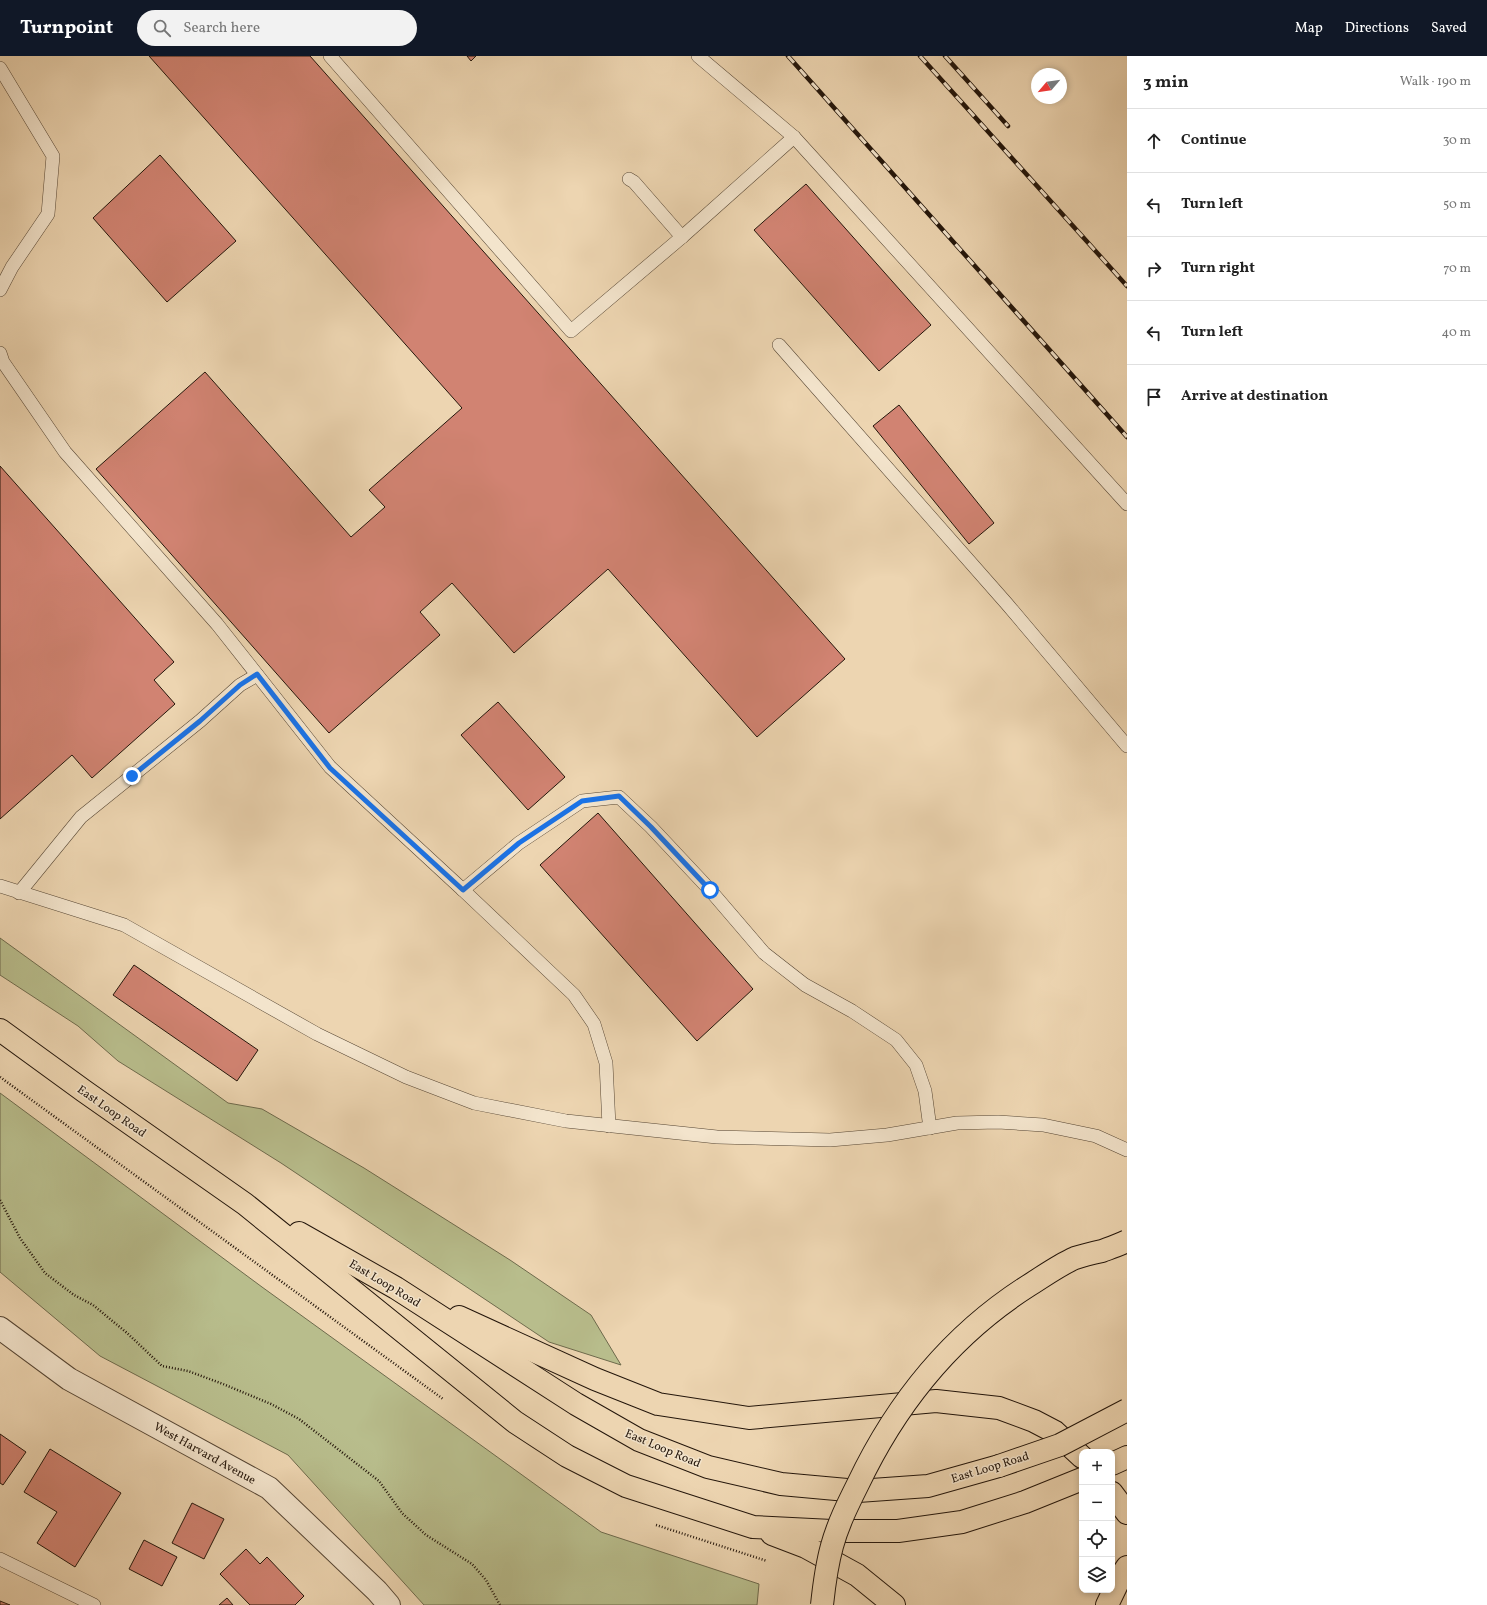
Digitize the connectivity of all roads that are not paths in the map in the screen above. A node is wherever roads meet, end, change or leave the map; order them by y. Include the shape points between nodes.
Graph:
1 (330, 56) edge
2 (698, 56) edge
3 (0, 68) edge
4 (794, 137) junction
5 (629, 179) dead end
6 (682, 237) junction
7 (0, 290) edge
8 (779, 346) dead end
9 (0, 353) edge
10 (1127, 504) edge
11 (257, 674) junction
12 (1127, 746) edge
13 (0, 886) edge
14 (463, 890) junction
15 (19, 893) junction
16 (0, 1030) edge
17 (609, 1126) junction
18 (930, 1128) junction
19 (1127, 1150) edge
20 (245, 1204) junction
21 (1127, 1241) edge
22 (396, 1288) junction
23 (0, 1328) edge
24 (1127, 1410) edge
25 (1079, 1454) edge
26 (1127, 1457) edge
27 (1115, 1463) edge
28 (1079, 1480) edge
29 (1115, 1497) edge
30 (1127, 1513) edge
31 (753, 1527) junction
32 (0, 1560) edge
33 (1127, 1567) edge
34 (94, 1605) edge
35 (390, 1605) edge
36 (822, 1605) edge
37 (894, 1605) edge
38 (1107, 1605) edge

1 - 6 lane via 571,331
2 - 4 lane
3 - 7 lane via 53,156 48,214 12,267
4 - 6 lane
4 - 10 lane
5 - 6 lane
8 - 12 lane via 1007,604
9 - 11 lane via 3,362 65,452 217,624
11 - 14 lane via 330,768
11 - 15 lane via 240,685 200,721 81,817
13 - 15 lane
14 - 17 lane via 574,995 594,1024 606,1063
14 - 18 lane via 519,843 582,801 619,796 710,890 764,953 805,985 852,1011 896,1040 916,1065 925,1091
15 - 17 lane via 124,925 316,1034 406,1077 474,1103 566,1121
16 - 20 main road, East Loop Road
17 - 18 lane via 717,1137 830,1140
18 - 19 lane via 957,1123 1044,1125 1096,1136
20 - 22 main road, East Loop Road
20 - 31 main road, East Loop Road via 515,1422 567,1456 626,1486
21 - 36 main road, bridge via 1076,1258 1002,1303 965,1334 918,1384 889,1425 846,1509 832,1545
22 - 24 main road, East Loop Road, bridge via 576,1404 639,1440 708,1467 781,1484 858,1491 928,1486 1060,1445
22 - 25 main road via 595,1379 658,1404 749,1418 936,1401 999,1408 1034,1421 1054,1432
23 - 35 street, West Harvard Avenue via 69,1379 270,1488
26 - 27 main road
28 - 31 main road, East Loop Road via 1025,1502 962,1522 898,1531
29 - 30 main road
31 - 37 main road via 813,1550 857,1575
32 - 34 lane
33 - 38 main road

